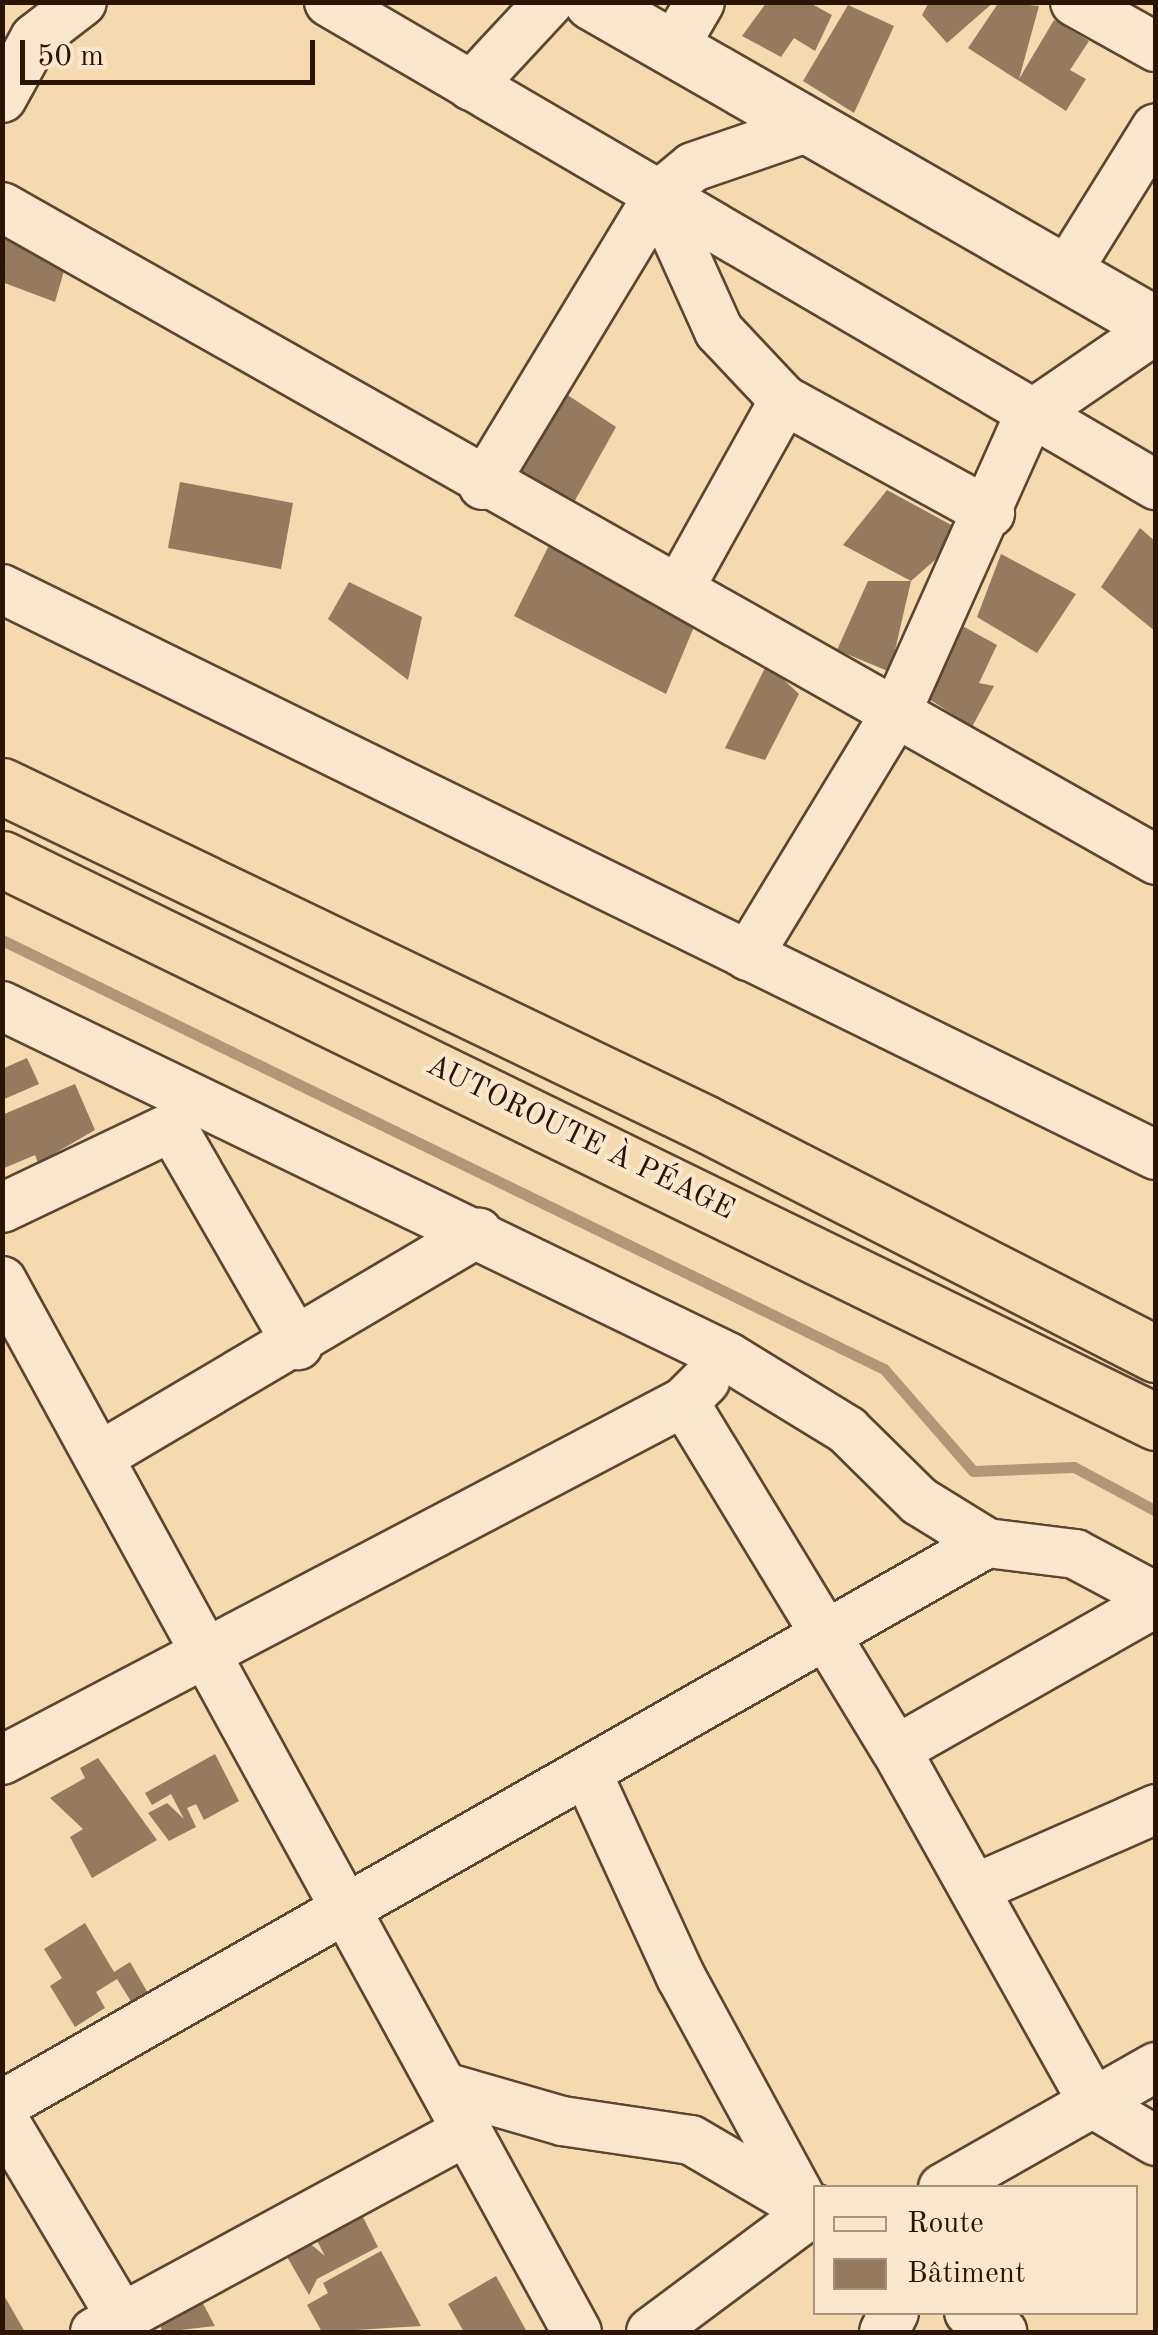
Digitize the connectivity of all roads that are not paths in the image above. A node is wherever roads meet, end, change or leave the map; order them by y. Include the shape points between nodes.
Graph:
1 (82, 2) edge
2 (329, 2) edge
3 (549, 2) edge
4 (592, 2) edge
5 (1075, 2) edge
6 (686, 25) edge
7 (1156, 47) edge
8 (471, 86) junction
9 (2, 98) edge
10 (812, 126) junction
11 (1156, 128) edge
12 (658, 196) junction
13 (2, 207) edge
14 (1067, 271) junction
15 (1156, 327) edge
16 (784, 400) junction
17 (1029, 416) junction
18 (483, 485) junction
19 (1156, 486) edge
20 (990, 513) junction
21 (2, 589) edge
22 (679, 589) junction
23 (896, 714) junction
24 (2, 786) edge
25 (2, 859) edge
26 (1156, 860) edge
27 (748, 956) junction
28 (2, 1006) edge
29 (1153, 1147) edge
30 (2, 1208) edge
31 (478, 1233) junction
32 (5, 1295) edge
33 (298, 1345) junction
34 (1156, 1354) edge
35 (728, 1357) junction
36 (684, 1402) junction
37 (1156, 1422) edge
38 (102, 1455) junction
39 (988, 1542) junction
40 (1156, 1599) edge
41 (824, 1638) junction
42 (207, 1658) junction
43 (896, 1750) junction
44 (5, 1753) edge
45 (588, 1775) junction
46 (1156, 1809) edge
47 (974, 1889) junction
48 (352, 1911) junction
49 (1156, 2067) edge
50 (448, 2088) junction
51 (1094, 2104) junction
52 (2, 2105) edge
53 (2, 2117) edge
54 (467, 2131) junction
55 (1156, 2141) edge
56 (948, 2185) edge
57 (813, 2211) edge
58 (974, 2315) edge
59 (108, 2325) edge
60 (578, 2332) edge
61 (651, 2332) edge
62 (1002, 2332) edge

1 - 9 street via 35,38
2 - 8 street
3 - 8 street
4 - 6 street
5 - 7 street
6 - 10 street
8 - 12 street
10 - 12 street via 692,167
10 - 14 street
11 - 14 street
12 - 16 street via 719,331
12 - 17 street
12 - 18 street
13 - 18 street
14 - 15 street
15 - 17 street
16 - 20 street
16 - 22 street
17 - 19 street
17 - 20 street
18 - 22 street
20 - 23 street
21 - 27 street
22 - 23 street
23 - 26 street
23 - 27 street
24 - 34 highway via 704,1123
25 - 37 highway, AUTOROUTE À PÉAGE
27 - 29 street
28 - 31 street
30 - 33 street via 172,1126
31 - 33 street
31 - 35 street
32 - 38 street
33 - 38 street
35 - 36 street
35 - 39 street via 847,1430 919,1501
36 - 41 street
36 - 42 street via 412,1538
38 - 42 street
39 - 40 street via 1075,1554
39 - 41 street
40 - 43 street
41 - 43 street
41 - 45 street
42 - 44 street
42 - 48 street
43 - 47 street
45 - 48 street
45 - 57 street via 681,1977
46 - 47 street
47 - 51 street
48 - 50 street
48 - 52 street
49 - 51 street
50 - 54 street
50 - 57 street via 562,2121 690,2140
51 - 55 street
51 - 56 street
53 - 59 street
54 - 59 street
54 - 60 street
57 - 61 street
58 - 62 street

